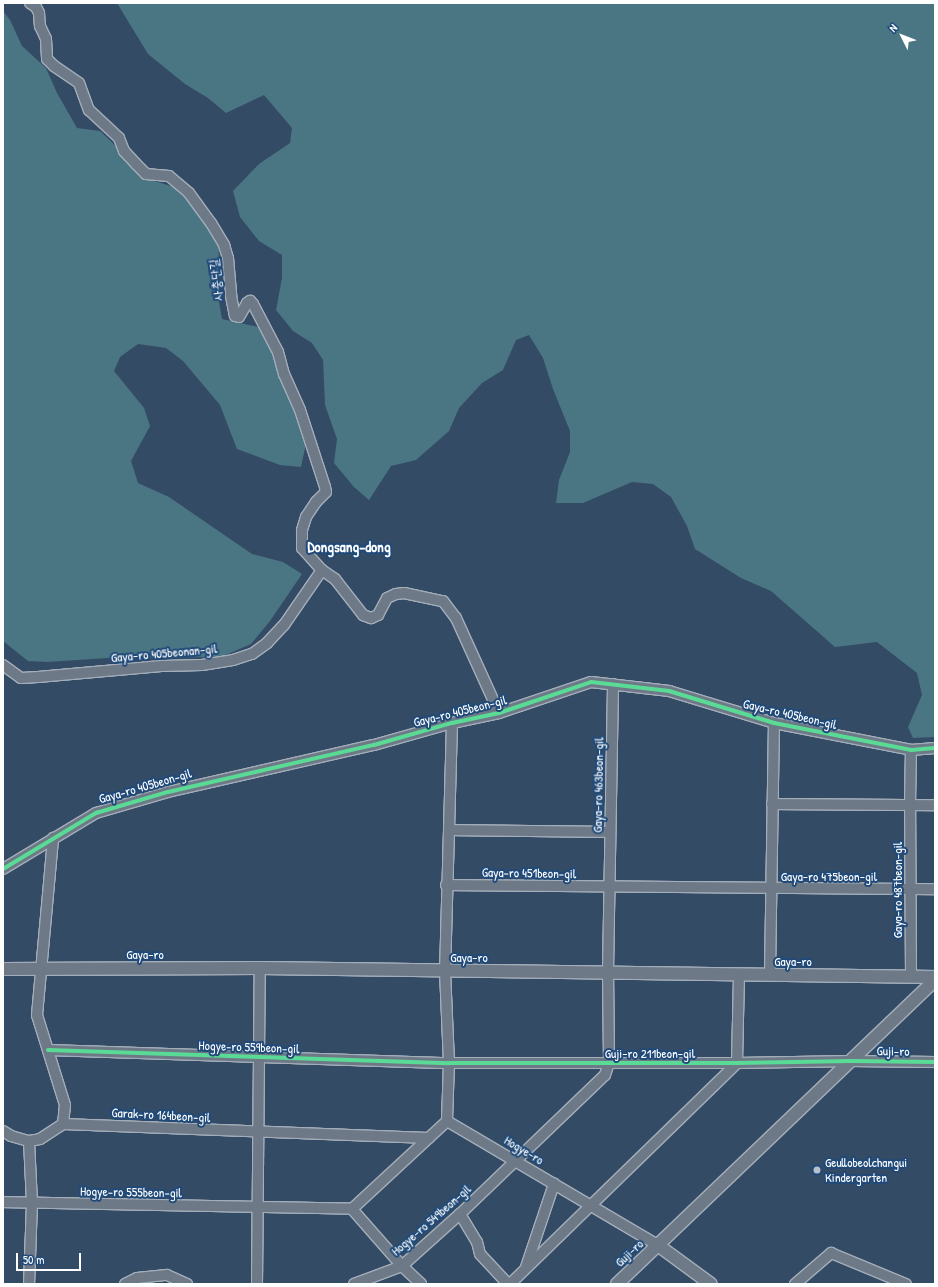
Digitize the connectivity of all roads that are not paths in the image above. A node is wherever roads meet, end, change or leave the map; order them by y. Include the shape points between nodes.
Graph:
1 (30, 3) edge
2 (322, 570) junction
3 (3, 665) edge
4 (613, 684) junction
5 (499, 713) junction
6 (452, 723) junction
7 (774, 723) junction
8 (935, 748) edge
9 (911, 750) junction
10 (772, 804) junction
11 (910, 805) junction
12 (935, 805) edge
13 (449, 830) junction
14 (610, 832) junction
15 (53, 838) junction
16 (3, 869) edge
17 (446, 885) junction
18 (611, 887) junction
19 (772, 889) junction
20 (910, 889) junction
21 (935, 889) edge
22 (42, 968) junction
23 (260, 968) junction
24 (3, 969) edge
25 (445, 971) junction
26 (608, 972) junction
27 (739, 974) junction
28 (770, 975) junction
29 (911, 976) junction
30 (935, 977) edge
31 (935, 980) edge
32 (48, 1050) junction
33 (259, 1057) junction
34 (851, 1061) junction
35 (935, 1062) edge
36 (449, 1063) junction
37 (609, 1063) junction
38 (737, 1063) junction
39 (447, 1121) junction
40 (63, 1124) junction
41 (3, 1131) edge
42 (258, 1132) junction
43 (429, 1138) junction
44 (29, 1141) junction
45 (516, 1160) junction
46 (554, 1184) junction
47 (3, 1202) edge
48 (32, 1203) junction
49 (590, 1205) junction
50 (258, 1208) junction
51 (352, 1209) junction
52 (460, 1214) junction
53 (658, 1246) junction
54 (402, 1266) junction
55 (526, 1269) junction
56 (29, 1284) edge
57 (125, 1284) edge
58 (187, 1284) edge
59 (257, 1284) edge
60 (354, 1284) edge
61 (421, 1284) edge
62 (509, 1284) edge
63 (617, 1284) edge
64 (711, 1284) edge
65 (795, 1284) edge
66 (906, 1284) edge

1 - 2 street, 사충단길 via 39,13 40,26 46,39 47,59 79,83 89,110 119,138 124,151 146,174 169,176 189,193 224,246 228,258 235,316 239,317 250,301 253,304 278,352 325,487 326,492 306,517 302,530 302,548
2 - 3 street, Gaya-ro 405beonan-gil via 284,625 267,643 252,654 233,660 202,665 27,678 21,678
2 - 5 street via 335,579 363,615 371,618 378,615 387,598 396,594 404,593 443,601 456,618
4 - 5 street, Gaya-ro 405beon-gil via 591,682
4 - 7 street, Gaya-ro 405beon-gil via 669,691
4 - 14 street, Gaya-ro 463beon-gil
5 - 6 street, Gaya-ro 405beon-gil
6 - 13 street
6 - 15 street, Gaya-ro 405beon-gil via 374,745 168,792 96,813
7 - 9 street, Gaya-ro 405beon-gil
7 - 10 street, Gaya-ro 475beon-gil
8 - 9 street, Gaya-ro 405beon-gil
9 - 11 street, Gaya-ro 487beon-gil
10 - 11 street
10 - 19 street, Gaya-ro 475beon-gil
11 - 12 street
11 - 20 street, Gaya-ro 487beon-gil
13 - 14 street
13 - 17 street
14 - 18 street, Gaya-ro 463beon-gil
15 - 16 street, Gaya-ro 405beon-gil
15 - 22 street
17 - 18 street, Gaya-ro 451beon-gil
17 - 25 street
18 - 19 street
18 - 26 street, Gaya-ro 463beon-gil
19 - 20 street, Gaya-ro 475beon-gil
19 - 28 street, Gaya-ro 475beon-gil
20 - 21 street, Gaya-ro 475beon-gil
20 - 29 street, Gaya-ro 487beon-gil
22 - 23 main road, Gaya-ro
22 - 24 main road, Gaya-ro
22 - 32 street via 37,1015
23 - 25 main road, Gaya-ro
23 - 33 street
25 - 26 main road, Gaya-ro
25 - 36 street
26 - 27 main road, Gaya-ro
26 - 37 street, Guji-ro 211beon-gil
27 - 28 main road, Gaya-ro
27 - 38 street
28 - 29 main road, Gaya-ro
29 - 30 main road, Gaya-ro
31 - 34 main road, Guji-ro
32 - 33 street, Hogye-ro 559beon-gil
32 - 40 street via 65,1105
33 - 36 street, Hogye-ro 559beon-gil
33 - 42 street
34 - 35 street, Guji-ro
34 - 38 street, Guji-ro 211beon-gil
34 - 53 main road, Guji-ro
36 - 37 street, Guji-ro 211beon-gil
36 - 39 street
37 - 38 street, Guji-ro 211beon-gil
37 - 45 street, Guji-ro 211beon-gil via 605,1075
38 - 49 street
39 - 43 street
39 - 45 street, Hogye-ro
40 - 42 street, Garak-ro 164beon-gil
40 - 44 street via 40,1139
41 - 44 street
42 - 43 street
42 - 50 street
43 - 51 street
44 - 48 street
45 - 46 street, Hogye-ro
45 - 52 street, Hogye-ro 549beon-gil
46 - 49 street, Hogye-ro
46 - 55 street
47 - 48 street, Hogye-ro 555beon-gil
48 - 50 street, Hogye-ro 555beon-gil
48 - 56 street
49 - 53 street, Hogye-ro
49 - 55 street
50 - 51 street, Hogye-ro 555beon-gil
50 - 59 street
51 - 54 street
52 - 54 street, Hogye-ro 549beon-gil
52 - 62 street via 477,1242 480,1254
53 - 63 main road, Guji-ro
53 - 64 main road, Hogye-ro
54 - 60 street, Hogye-ro 549beon-gil
54 - 61 street
55 - 62 street
57 - 58 street via 137,1278 167,1275
65 - 66 street via 831,1253

